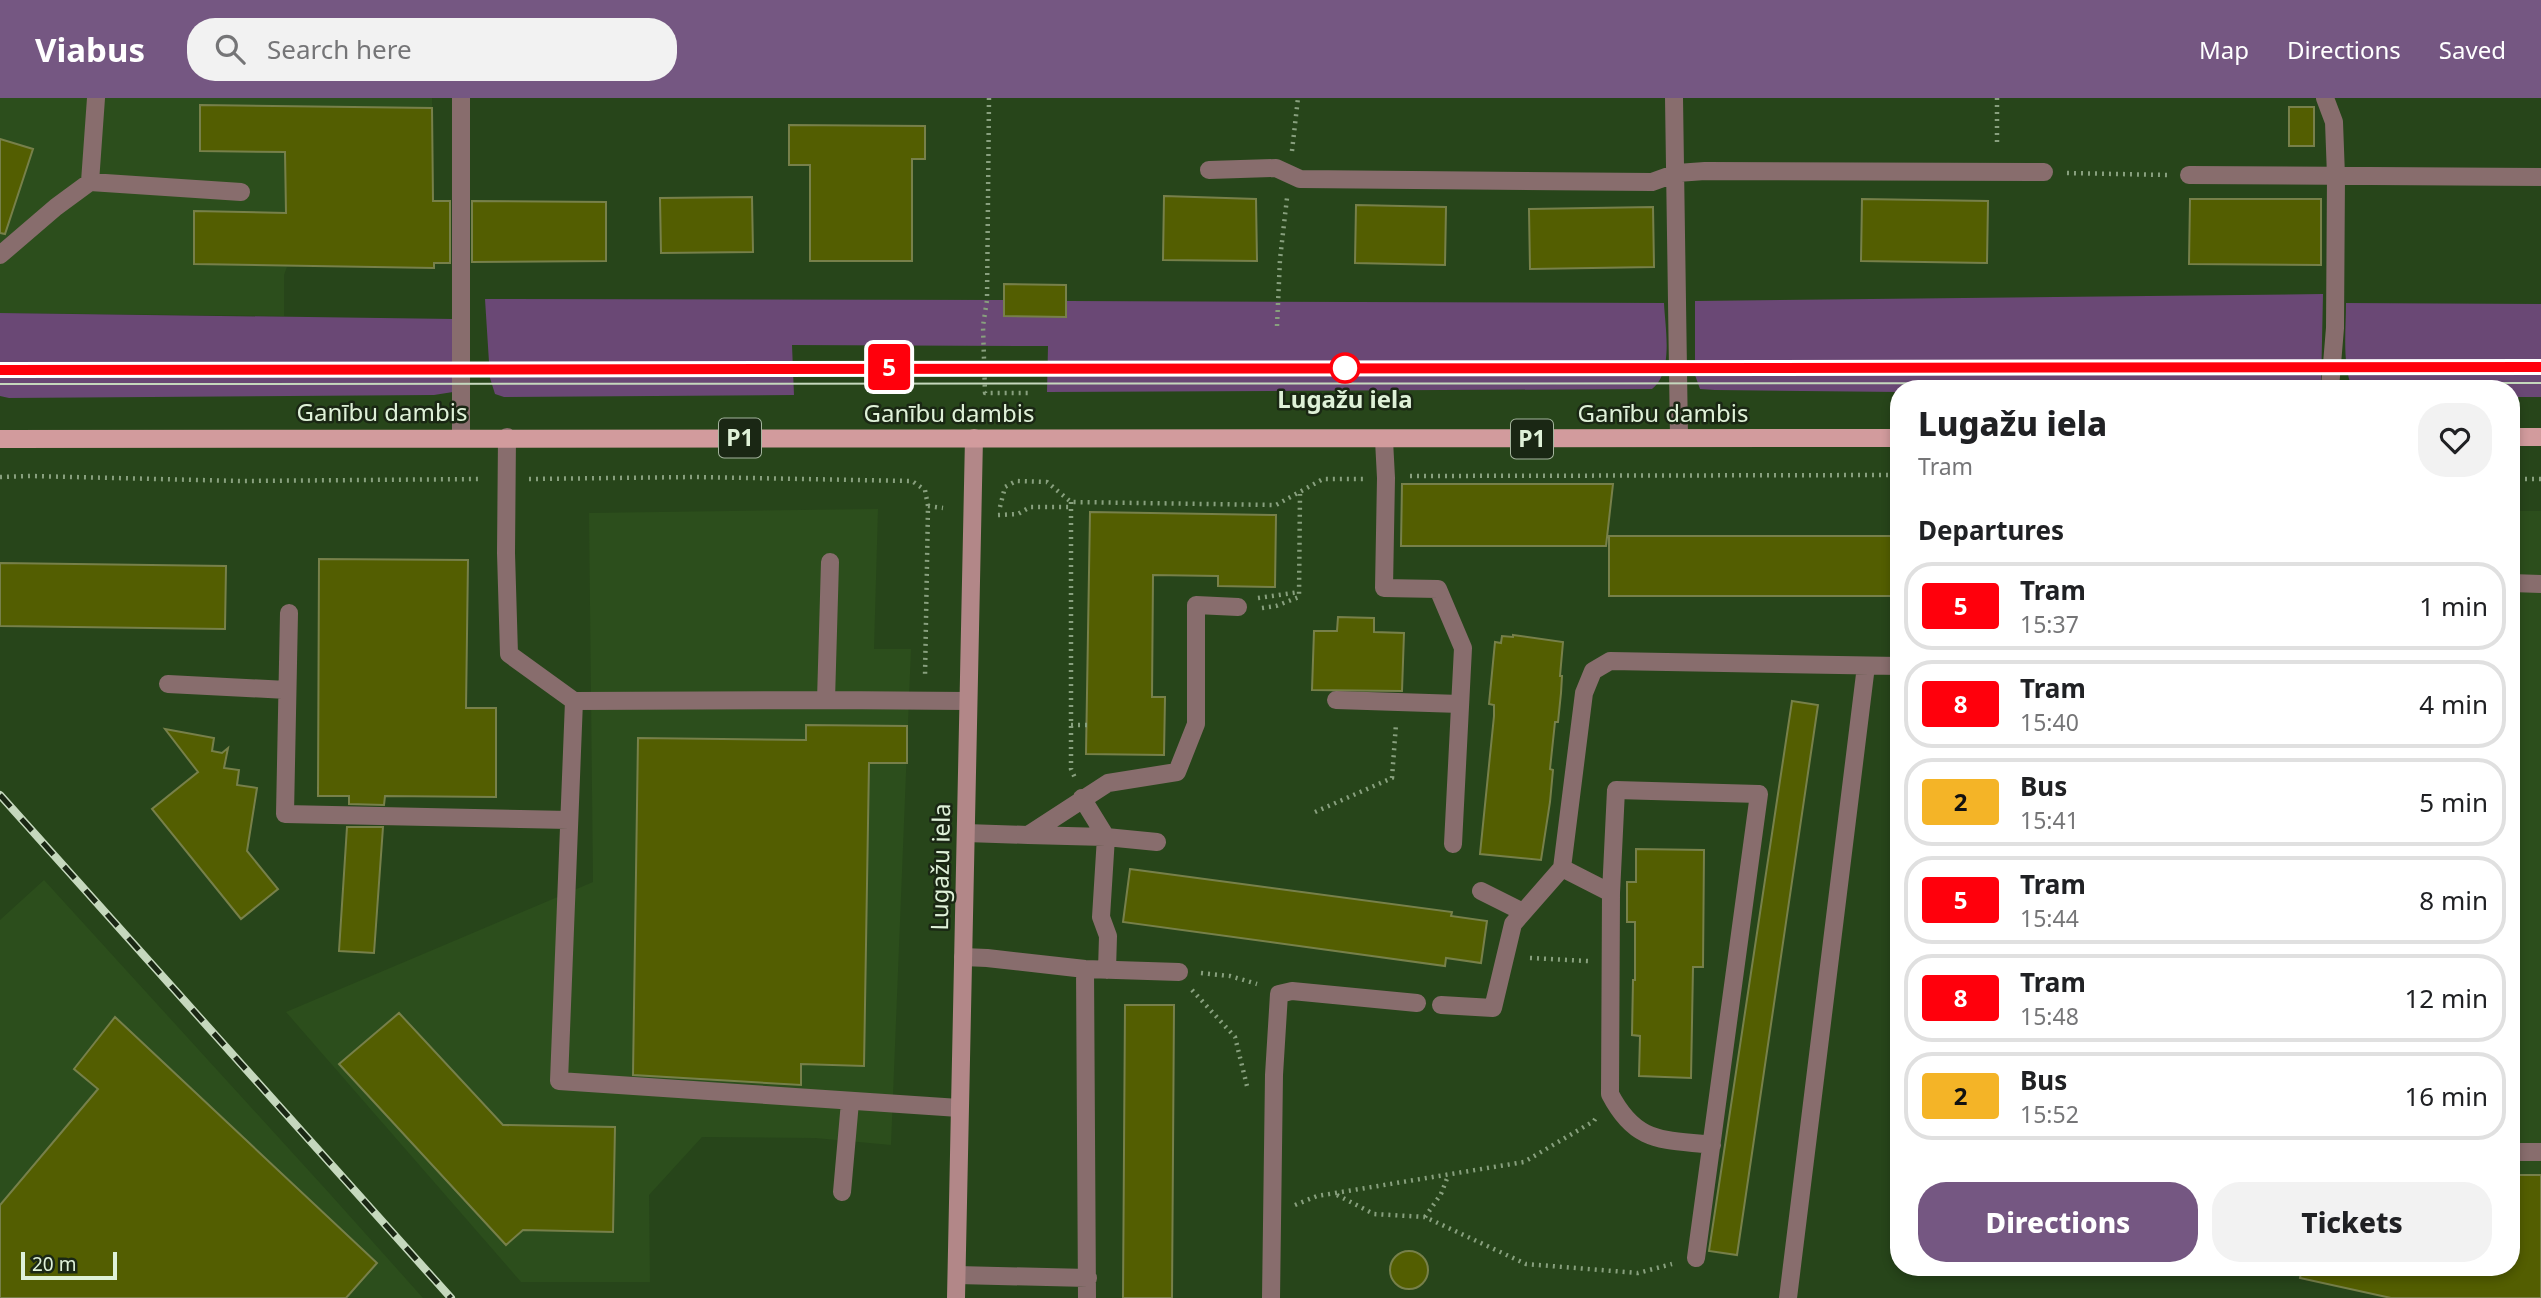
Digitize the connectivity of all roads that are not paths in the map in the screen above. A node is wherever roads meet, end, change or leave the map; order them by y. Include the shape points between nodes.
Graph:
1 (96, 98) edge
2 (461, 98) edge
3 (1674, 98) edge
4 (2325, 98) edge
5 (1209, 170) dead end
6 (2044, 172) road end
7 (1677, 173) junction
8 (2189, 175) road end
9 (2336, 176) junction
10 (2541, 177) edge
11 (90, 183) junction
12 (241, 192) dead end
13 (0, 255) edge
14 (2330, 380) edge
15 (461, 437) junction
16 (2520, 437) edge
17 (2541, 437) edge
18 (507, 438) junction
19 (974, 438) junction
20 (1679, 438) junction
21 (1890, 438) edge
22 (0, 439) edge
23 (1384, 440) junction
24 (830, 562) dead end
25 (2520, 583) edge
26 (2541, 584) edge
27 (1238, 607) road end
28 (289, 613) dead end
29 (1866, 666) junction
30 (1890, 666) edge
31 (168, 684) dead end
32 (287, 690) junction
33 (826, 700) junction
34 (1336, 700) dead end
35 (574, 701) junction
36 (968, 701) junction
37 (1460, 704) junction
38 (1082, 798) junction
39 (569, 821) junction
40 (966, 833) junction
41 (1028, 835) junction
42 (1106, 837) junction
43 (1157, 842) dead end
44 (1453, 844) dead end
45 (1562, 868) junction
46 (1480, 891) dead end
47 (1611, 893) junction
48 (1523, 912) junction
49 (963, 957) junction
50 (1085, 969) junction
51 (1107, 970) junction
52 (1179, 972) road end
53 (1417, 1003) dead end
54 (1441, 1005) dead end
55 (850, 1102) junction
56 (959, 1108) junction
57 (1712, 1145) junction
58 (2520, 1152) edge
59 (2541, 1152) edge
60 (842, 1192) dead end
61 (1696, 1258) road end
62 (957, 1275) junction
63 (1088, 1278) junction
64 (956, 1298) edge
65 (1087, 1298) edge
66 (1271, 1298) edge
67 (1788, 1298) edge

1 - 11 street
2 - 15 street
3 - 7 street
4 - 9 street via 2334,122
5 - 7 street via 1276,168 1300,178 1652,182
6 - 7 street
7 - 20 street
8 - 9 street
9 - 10 street
9 - 14 street
11 - 12 street
11 - 13 street
15 - 18 main road, Ganību dambis / P1
15 - 22 main road, Ganību dambis / P1
16 - 17 main road
18 - 19 main road, Ganību dambis / P1
18 - 35 street via 509,654
19 - 23 main road, Ganību dambis / P1
19 - 36 street, Lugažu iela
20 - 21 main road, Ganību dambis / P1
20 - 23 main road, Ganību dambis / P1
23 - 37 street via 1384,588 1438,589 1463,648
24 - 33 street
25 - 26 street
27 - 38 street via 1196,605 1196,724 1177,772 1108,783
28 - 32 street
29 - 30 street
29 - 45 street via 1610,661 1593,671 1584,693
29 - 67 street
31 - 32 street
32 - 39 street via 285,814
33 - 35 street
33 - 36 street
34 - 37 street
35 - 39 street
36 - 40 street, Lugažu iela
37 - 44 street
38 - 41 street
38 - 42 street
39 - 55 street via 559,1082
40 - 41 street
40 - 49 street, Lugažu iela
41 - 42 street
42 - 43 street
42 - 51 street via 1101,917 1108,936
45 - 47 street
45 - 48 street
46 - 48 street
47 - 57 street via 1611,1094 1621,1116 1639,1131 1658,1139
47 - 57 street via 1616,790 1759,794
48 - 54 street via 1513,924 1493,1007
49 - 50 street
49 - 56 street, Lugažu iela
50 - 51 street
50 - 63 street
51 - 52 street
53 - 66 street via 1292,991 1279,994
55 - 56 street
55 - 60 street
56 - 62 street, Lugažu iela
57 - 61 street
58 - 59 street
62 - 63 street
62 - 64 street, Lugažu iela
63 - 65 street

